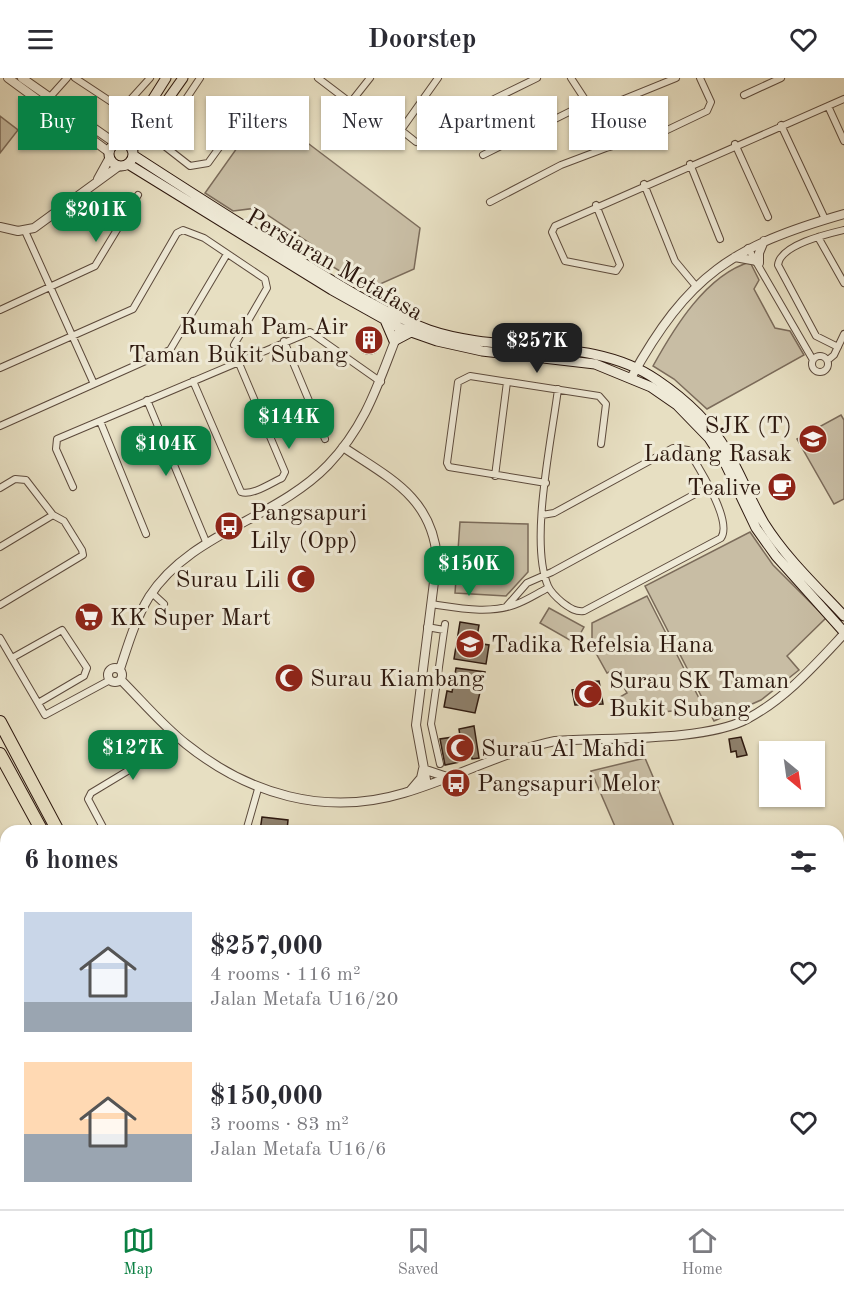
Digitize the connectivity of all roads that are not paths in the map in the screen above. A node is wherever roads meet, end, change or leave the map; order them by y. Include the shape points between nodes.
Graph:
1 (8, 78) edge
2 (22, 78) edge
3 (67, 78) edge
4 (75, 78) edge
5 (150, 78) edge
6 (166, 78) edge
7 (183, 78) edge
8 (200, 78) edge
9 (318, 78) edge
10 (370, 78) edge
11 (438, 78) edge
12 (537, 78) edge
13 (571, 78) edge
14 (676, 78) edge
15 (700, 78) edge
16 (781, 78) edge
17 (744, 95) dead end
18 (49, 96) edge
19 (51, 96) edge
20 (156, 96) edge
21 (168, 96) edge
22 (343, 96) edge
23 (356, 96) edge
24 (502, 96) edge
25 (583, 96) edge
26 (632, 96) edge
27 (844, 99) edge
28 (828, 106) junction
29 (569, 112) edge
30 (405, 124) edge
31 (781, 125) junction
32 (668, 130) edge
33 (405, 133) edge
34 (844, 141) edge
35 (416, 142) dead end
36 (735, 144) junction
37 (121, 150) edge
38 (126, 150) edge
39 (129, 150) edge
40 (217, 150) edge
41 (601, 150) edge
42 (109, 155) junction
43 (483, 155) dead end
44 (690, 164) junction
45 (123, 165) junction
46 (98, 179) junction
47 (644, 184) junction
48 (138, 195) dead end
49 (490, 202) dead end
50 (596, 205) junction
51 (844, 214) edge
52 (768, 217) dead end
53 (825, 219) junction
54 (0, 227) edge
55 (844, 230) edge
56 (25, 231) junction
57 (818, 237) junction
58 (720, 239) dead end
59 (764, 241) junction
60 (748, 248) junction
61 (227, 254) junction
62 (734, 257) junction
63 (758, 262) junction
64 (844, 283) edge
65 (695, 285) junction
66 (51, 288) junction
67 (0, 310) edge
68 (388, 317) junction
69 (400, 328) junction
70 (411, 332) junction
71 (844, 334) edge
72 (73, 337) junction
73 (284, 341) junction
74 (394, 341) junction
75 (234, 345) dead end
76 (838, 347) junction
77 (813, 360) junction
78 (828, 360) junction
79 (238, 361) junction
80 (0, 368) edge
81 (636, 368) junction
82 (631, 378) junction
83 (193, 381) junction
84 (381, 382) junction
85 (507, 382) junction
86 (94, 384) junction
87 (558, 389) junction
88 (147, 400) junction
89 (100, 421) junction
90 (0, 426) edge
91 (325, 439) dead end
92 (601, 444) dead end
93 (344, 447) junction
94 (495, 476) junction
95 (546, 483) junction
96 (73, 487) dead end
97 (708, 487) junction
98 (0, 488) edge
99 (53, 515) junction
100 (542, 515) junction
101 (146, 534) dead end
102 (207, 544) junction
103 (0, 547) edge
104 (544, 575) junction
105 (527, 583) junction
106 (548, 588) junction
107 (152, 593) junction
108 (534, 595) junction
109 (164, 604) dead end
110 (431, 604) junction
111 (0, 606) edge
112 (506, 607) junction
113 (844, 616) edge
114 (428, 627) junction
115 (844, 633) edge
116 (0, 638) edge
117 (425, 644) junction
118 (441, 647) junction
119 (12, 658) junction
120 (120, 669) junction
121 (421, 672) junction
122 (436, 675) junction
123 (110, 680) junction
124 (120, 680) junction
125 (38, 703) junction
126 (0, 722) edge
127 (175, 734) junction
128 (433, 739) junction
129 (417, 742) junction
130 (0, 754) edge
131 (440, 765) dead end
132 (423, 770) junction
133 (449, 777) junction
134 (427, 785) junction
135 (258, 789) junction
136 (408, 792) junction
137 (39, 825) edge
138 (55, 825) edge
139 (102, 825) edge
140 (248, 825) edge

1 - 42 street
2 - 18 street, Persiaran Metafasa
3 - 19 street
4 - 5 street via 122,109
6 - 20 main road
7 - 21 main road
8 - 40 street via 158,141 190,166 208,163
9 - 22 street
10 - 23 street
11 - 30 street
12 - 24 street
13 - 25 street
14 - 26 street
15 - 32 street via 711,106
16 - 17 street
27 - 28 street
28 - 31 street
28 - 34 street
29 - 43 street
31 - 36 street
31 - 53 street
33 - 35 street
36 - 44 street
36 - 52 street
37 - 42 main road
38 - 45 main road
39 - 68 main road, Persiaran Metafasa
41 - 49 street via 561,165
42 - 45 main road, Persiaran Metafasa
42 - 46 street
44 - 47 street
44 - 58 street
45 - 46 street
45 - 68 main road, Persiaran Metafasa
46 - 56 street via 58,212
47 - 50 street
47 - 65 street via 675,261
48 - 66 street via 98,264
50 - 50 street via 555,226 552,232 565,261 616,271 620,266
51 - 53 street
53 - 59 street
54 - 56 street
55 - 57 street
56 - 66 street
57 - 64 street
57 - 76 street via 784,254 778,265 816,336
59 - 60 street
59 - 63 street
60 - 62 street
60 - 63 street
61 - 72 street via 189,230 179,231 133,309
61 - 75 street via 263,276 267,288
61 - 86 street via 171,350
62 - 63 street
62 - 65 street
63 - 77 street
65 - 81 street via 665,320
66 - 67 street
66 - 72 street
68 - 69 main road
68 - 74 main road
68 - 81 main road, Persiaran Metafasa via 479,343 560,348
69 - 70 main road, Persiaran Metafasa
69 - 74 street
70 - 74 main road
70 - 82 main road, Persiaran Metafasa via 482,351 595,364
71 - 76 street
72 - 80 street
72 - 86 street
73 - 79 street
73 - 84 street via 314,333
73 - 91 street
74 - 84 street
76 - 78 street
77 - 78 street via 822,356
77 - 78 street via 814,369 820,373 828,367
79 - 83 street
79 - 83 street via 285,472 282,478 265,486 241,492
81 - 82 street
81 - 113 main road, Persiaran Metafasa via 683,399 716,434 777,542
82 - 115 main road, Persiaran Metafasa via 677,405 709,438 756,528
83 - 88 street
84 - 93 street via 365,417
85 - 87 street
85 - 94 street
85 - 94 street via 470,376 458,382 447,463 452,469
86 - 90 street
87 - 92 street via 599,396 606,404
87 - 95 street
88 - 89 street
88 - 102 street
89 - 96 street via 57,440 56,449
89 - 101 street
93 - 102 street via 295,494
93 - 110 street via 411,494 424,511 436,550
94 - 95 street
95 - 100 street
97 - 100 street via 688,450 673,448 554,513
97 - 104 street
97 - 106 street via 725,524 721,538 584,611 571,609
98 - 99 street via 15,479 26,480
99 - 103 street
99 - 111 street via 64,521 83,555
100 - 104 street
102 - 107 street via 184,558
104 - 105 street
104 - 106 street
105 - 108 street
105 - 112 street
106 - 108 street
107 - 109 street
107 - 120 street via 138,616
108 - 112 street
110 - 112 street via 469,609
110 - 114 street
114 - 117 street
114 - 118 street via 444,627
115 - 133 street via 780,698 745,721 718,731 555,741 530,746
116 - 119 street
117 - 118 street
117 - 121 street
118 - 122 street
119 - 125 street
119 - 125 street via 59,630 87,668 84,676
120 - 123 street via 110,670
120 - 124 street
121 - 122 street
121 - 129 street
122 - 128 street
123 - 124 street
123 - 125 street via 45,715
124 - 127 street
126 - 138 highway
127 - 135 street via 225,772
127 - 139 street via 159,752 91,793 88,799
128 - 129 street
128 - 131 street
129 - 132 street
130 - 137 highway
132 - 133 street
132 - 134 street
132 - 136 street
133 - 134 street
134 - 136 street
135 - 136 street via 315,801 353,803
135 - 140 street

